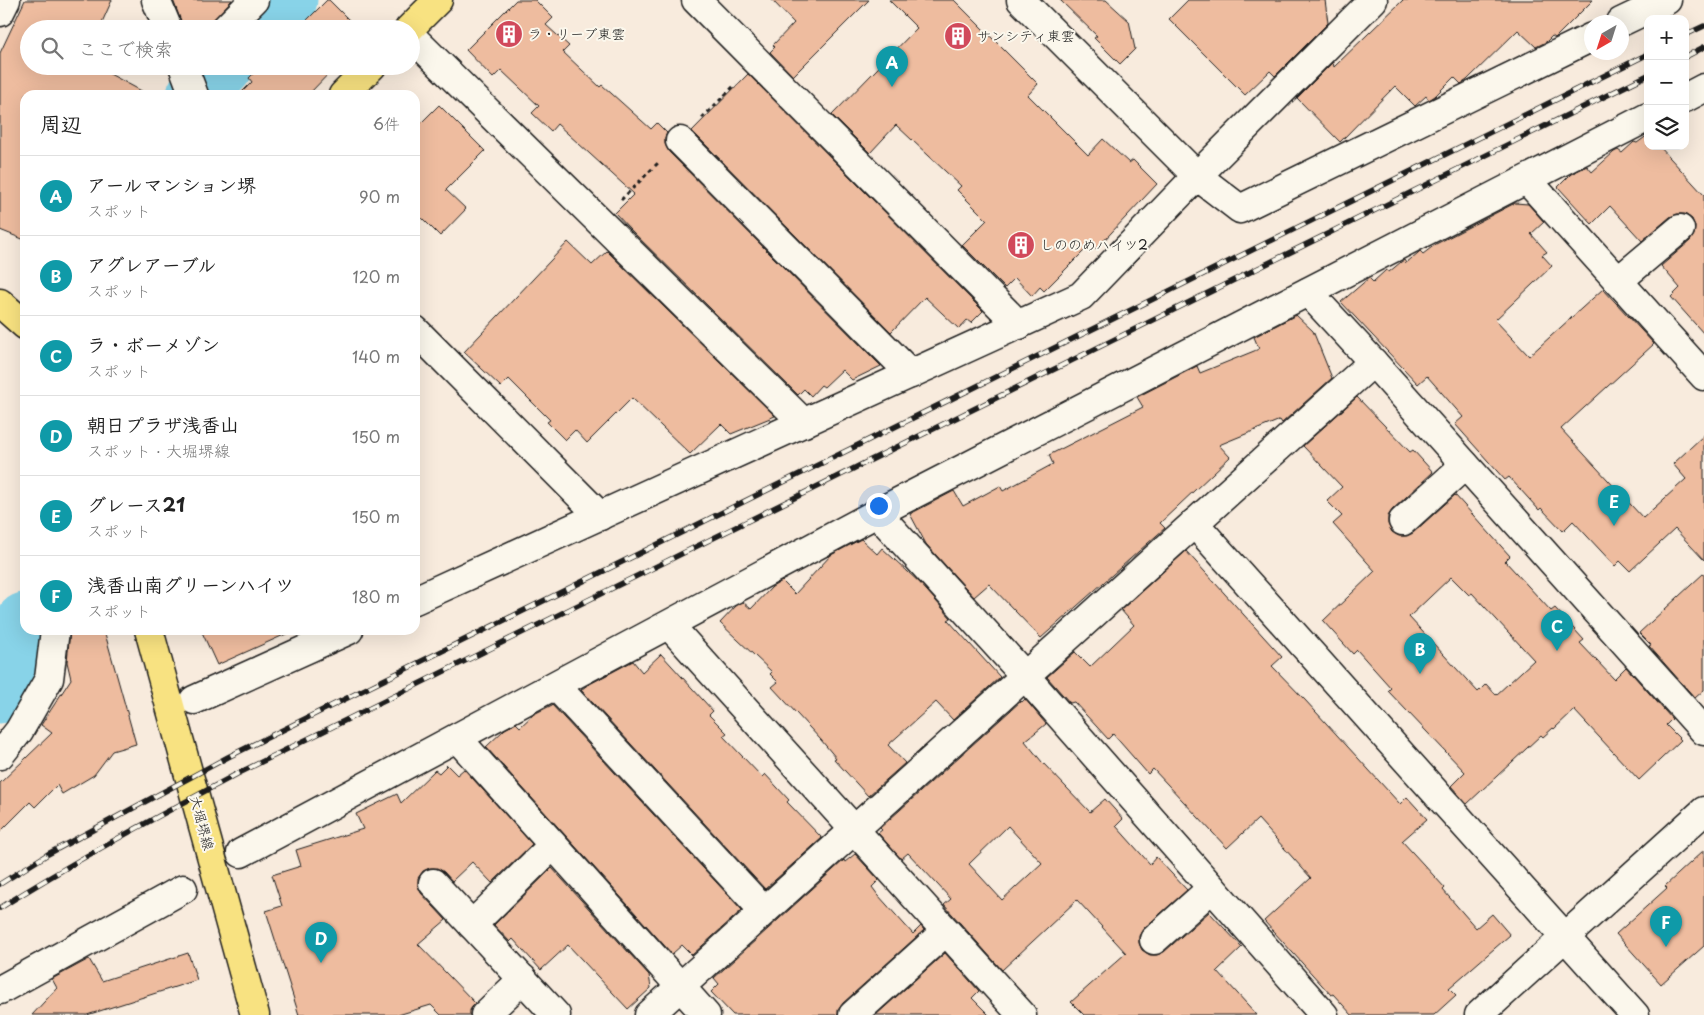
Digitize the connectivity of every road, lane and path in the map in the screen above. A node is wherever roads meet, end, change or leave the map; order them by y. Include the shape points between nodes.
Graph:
1 (6, 0) edge
2 (156, 0) edge
3 (254, 0) edge
4 (438, 0) edge
5 (696, 0) edge
6 (1021, 0) edge
7 (1653, 3) edge
8 (1361, 4) edge
9 (0, 12) edge
10 (1629, 17) edge
11 (164, 20) edge
12 (234, 20) edge
13 (419, 20) edge
14 (1584, 41) edge
15 (420, 45) edge
16 (363, 75) edge
17 (1704, 88) edge
18 (348, 90) edge
19 (1689, 96) edge
20 (1644, 119) edge
21 (680, 141) dead end
22 (1197, 176) junction
23 (1527, 180) junction
24 (1680, 229) dead end
25 (1618, 280) junction
26 (1308, 292) junction
27 (0, 303) edge
28 (20, 321) edge
29 (1019, 325) junction
30 (420, 339) edge
31 (1373, 362) junction
32 (1700, 364) edge
33 (911, 374) junction
34 (804, 423) junction
35 (1465, 465) junction
36 (877, 514) junction
37 (600, 516) junction
38 (1402, 521) dead end
39 (1194, 523) junction
40 (420, 598) edge
41 (669, 625) junction
42 (54, 635) edge
43 (150, 635) edge
44 (338, 635) edge
45 (1025, 676) junction
46 (556, 686) junction
47 (194, 700) dead end
48 (1704, 731) edge
49 (457, 738) junction
50 (0, 755) edge
51 (1704, 811) edge
52 (854, 830) junction
53 (552, 845) junction
54 (241, 853) dead end
55 (433, 883) dead end
56 (183, 888) dead end
57 (1212, 888) junction
58 (764, 911) junction
59 (472, 925) junction
60 (946, 931) junction
61 (1565, 937) junction
62 (1154, 940) dead end
63 (523, 979) junction
64 (681, 987) junction
65 (0, 990) edge
66 (255, 1015) edge
67 (485, 1015) edge
68 (556, 1015) edge
69 (649, 1015) edge
70 (706, 1015) edge
71 (853, 1015) edge
72 (1022, 1015) edge
73 (1324, 1015) edge
74 (1479, 1015) edge
75 (1635, 1015) edge

1 - 9 street
2 - 11 street
3 - 12 street
4 - 13 main road
5 - 29 street
6 - 22 street
7 - 10 street
8 - 22 street
14 - 22 street via 1240,208
15 - 34 street
16 - 18 main road
17 - 19 street
20 - 23 street
21 - 33 street
22 - 29 street via 1081,296
23 - 25 street
23 - 26 street
24 - 25 street
25 - 32 street
26 - 31 street
26 - 36 street
27 - 28 main road
29 - 33 street
30 - 37 street
31 - 35 street
31 - 39 street
33 - 34 street
34 - 37 street
35 - 38 street
35 - 48 street
36 - 41 street
36 - 45 street
37 - 40 street
39 - 45 street
39 - 61 street
41 - 46 street
41 - 52 street
42 - 50 street via 49,679
43 - 66 main road, 大堀堺線
44 - 47 street
45 - 52 street
45 - 57 street
46 - 49 street
46 - 58 street
49 - 53 street
49 - 54 street
51 - 61 street
52 - 58 street
52 - 60 street
53 - 59 street
53 - 64 street
55 - 59 street
56 - 65 street
57 - 62 street
57 - 73 street
58 - 64 street
59 - 63 street
60 - 71 street
60 - 72 street
61 - 74 street
61 - 75 street
63 - 67 street
63 - 68 street
64 - 69 street
64 - 70 street

